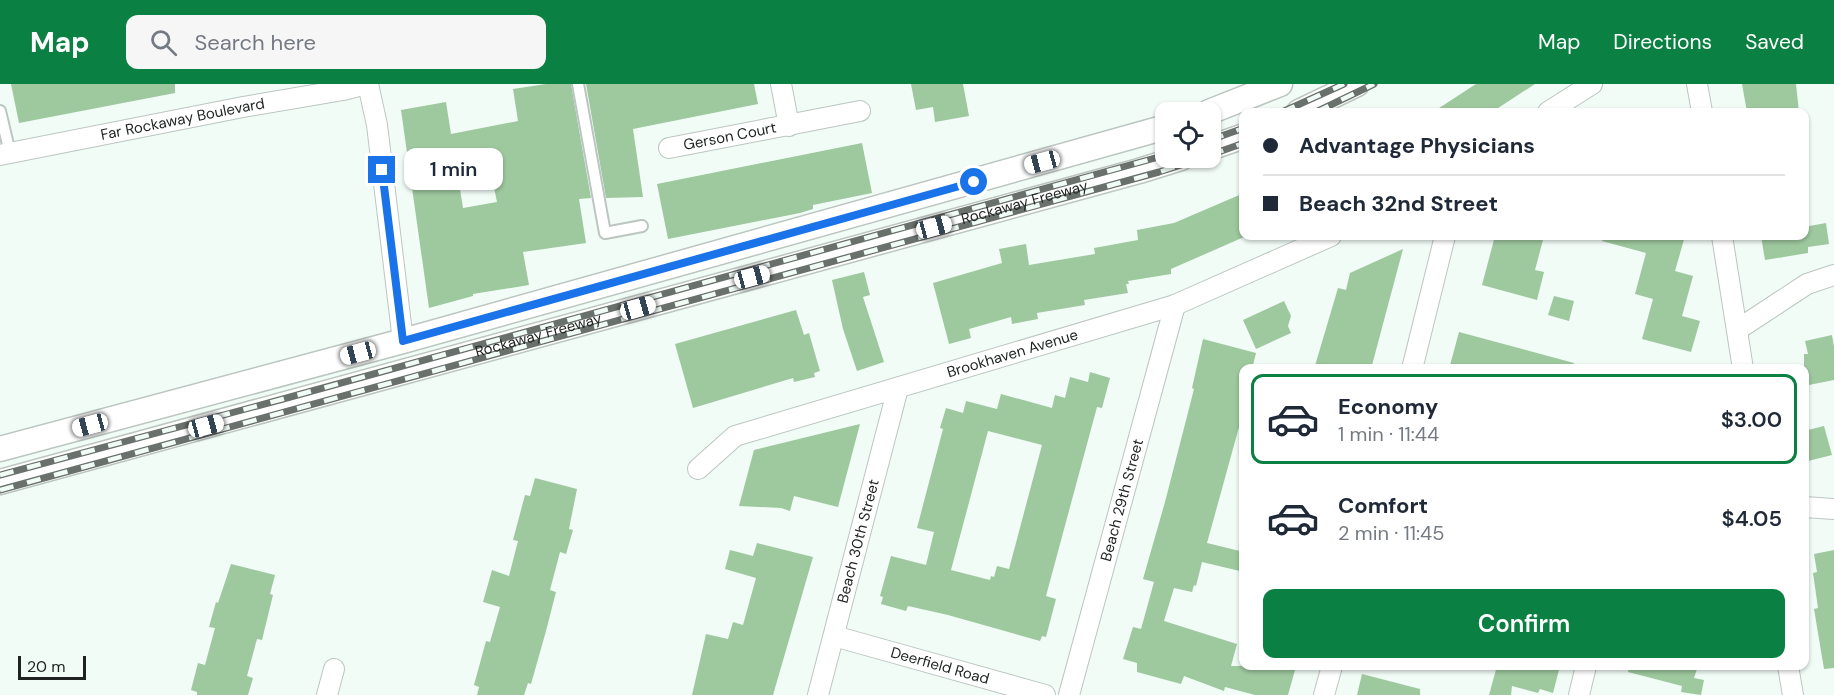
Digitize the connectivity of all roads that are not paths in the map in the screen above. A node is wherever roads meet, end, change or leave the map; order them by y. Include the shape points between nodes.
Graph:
1 (367, 84) edge
2 (578, 84) edge
3 (781, 84) edge
4 (1280, 84) edge
5 (1358, 84) edge
6 (1592, 84) edge
7 (1697, 84) edge
8 (1221, 107) edge
9 (1307, 108) edge
10 (1554, 108) edge
11 (1701, 108) edge
12 (0, 111) edge
13 (860, 111) dead end
14 (789, 126) junction
15 (1155, 130) edge
16 (1239, 138) edge
17 (1221, 144) edge
18 (669, 148) dead end
19 (5, 154) edge
20 (1155, 166) edge
21 (642, 226) dead end
22 (1321, 240) edge
23 (1443, 240) edge
24 (1723, 240) edge
25 (1834, 275) edge
26 (1175, 305) junction
27 (1737, 330) junction
28 (407, 356) junction
29 (1413, 364) edge
30 (1742, 364) edge
31 (898, 388) junction
32 (0, 449) edge
33 (698, 469) dead end
34 (0, 482) edge
35 (1809, 508) edge
36 (1834, 510) edge
37 (834, 636) junction
38 (334, 669) dead end
39 (1331, 670) edge
40 (1585, 670) edge
41 (1789, 670) edge
42 (327, 695) edge
43 (818, 695) edge
44 (1045, 695) edge
45 (1069, 695) edge
46 (1324, 695) edge
47 (1579, 695) edge
48 (1793, 695) edge

1 - 19 street, Far Rockaway Boulevard
1 - 28 street via 377,125
2 - 21 lane via 605,233
3 - 14 street, Gerson Court
4 - 8 street
5 - 9 street
6 - 10 street
7 - 11 street
12 - 19 lane
13 - 14 street, Gerson Court
14 - 18 street, Gerson Court
15 - 28 street, Rockaway Freeway
16 - 17 street
20 - 28 street, Rockaway Freeway
22 - 26 street, Brookhaven Avenue
23 - 29 street
24 - 27 street
25 - 27 street via 1807,284
26 - 31 street, Brookhaven Avenue
26 - 45 street, Beach 29th Street
27 - 30 street
28 - 32 street, Rockaway Freeway
28 - 34 street, Rockaway Freeway
31 - 33 street, Brookhaven Avenue via 735,436
31 - 37 street, Beach 30th Street
35 - 36 street
37 - 43 street, Beach 30th Street
37 - 44 street, Deerfield Road
38 - 42 street
39 - 46 street
40 - 47 street
41 - 48 street

